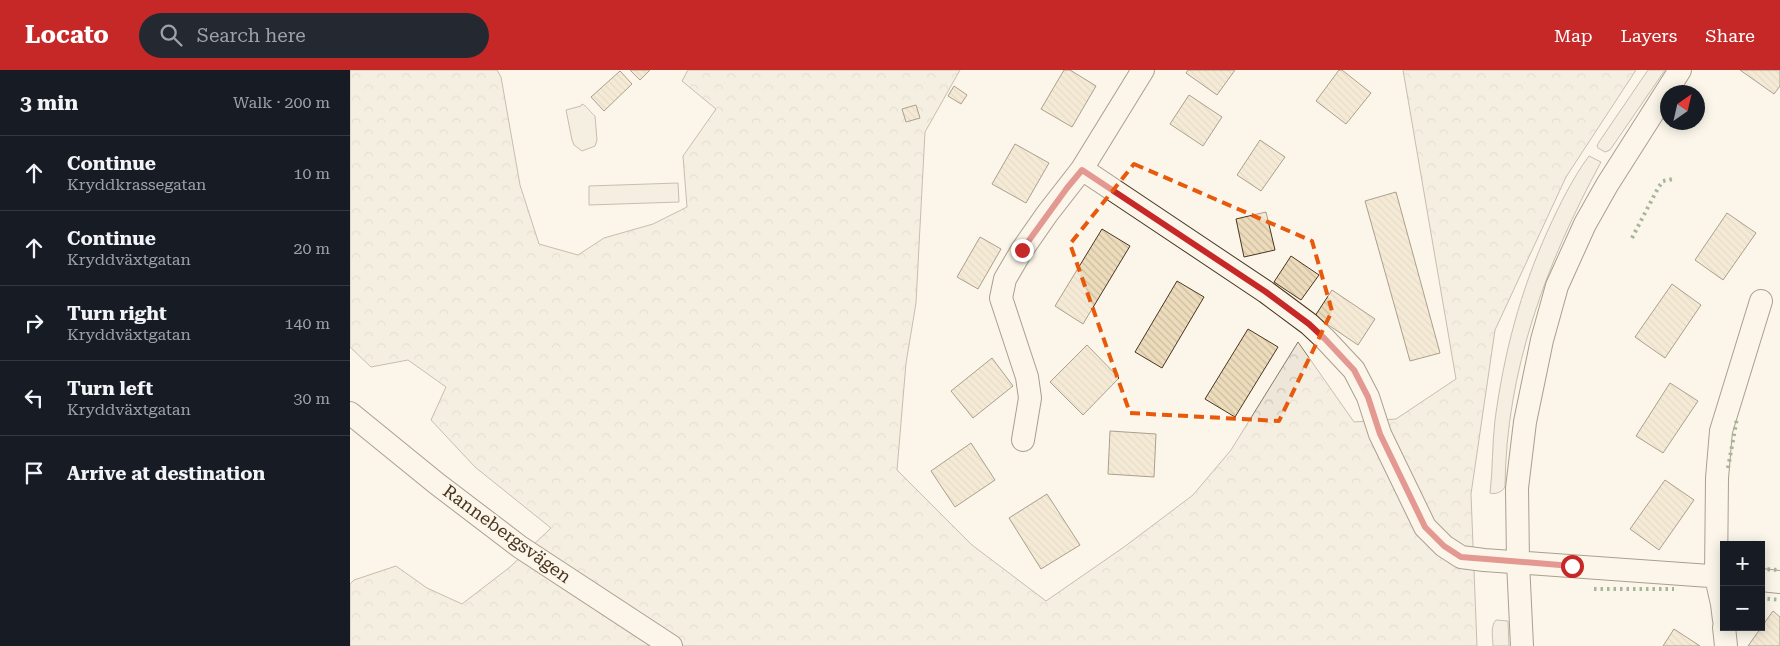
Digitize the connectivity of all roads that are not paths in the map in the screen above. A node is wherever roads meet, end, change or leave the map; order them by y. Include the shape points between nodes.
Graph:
1 (1143, 70) edge
2 (1680, 70) edge
3 (1082, 170) junction
4 (1761, 301) dead end
5 (350, 413) edge
6 (1023, 440) dead end
7 (1518, 562) junction
8 (1720, 577) edge
9 (1765, 580) edge
10 (1780, 582) edge
11 (1724, 631) edge
12 (671, 646) edge
13 (1522, 646) edge
14 (1726, 646) edge

1 - 3 street
2 - 7 street via 1607,185 1557,286 1525,422 1517,488
3 - 6 street via 1047,214 1005,279 1001,298 1027,377 1030,398
3 - 7 street via 1266,292 1325,339 1354,370 1368,397 1380,434 1425,527 1444,546 1461,557
4 - 8 street via 1721,431 1717,478
5 - 12 street, Rannebergsvägen via 520,547
7 - 8 street
7 - 13 street
9 - 10 street
11 - 14 street

